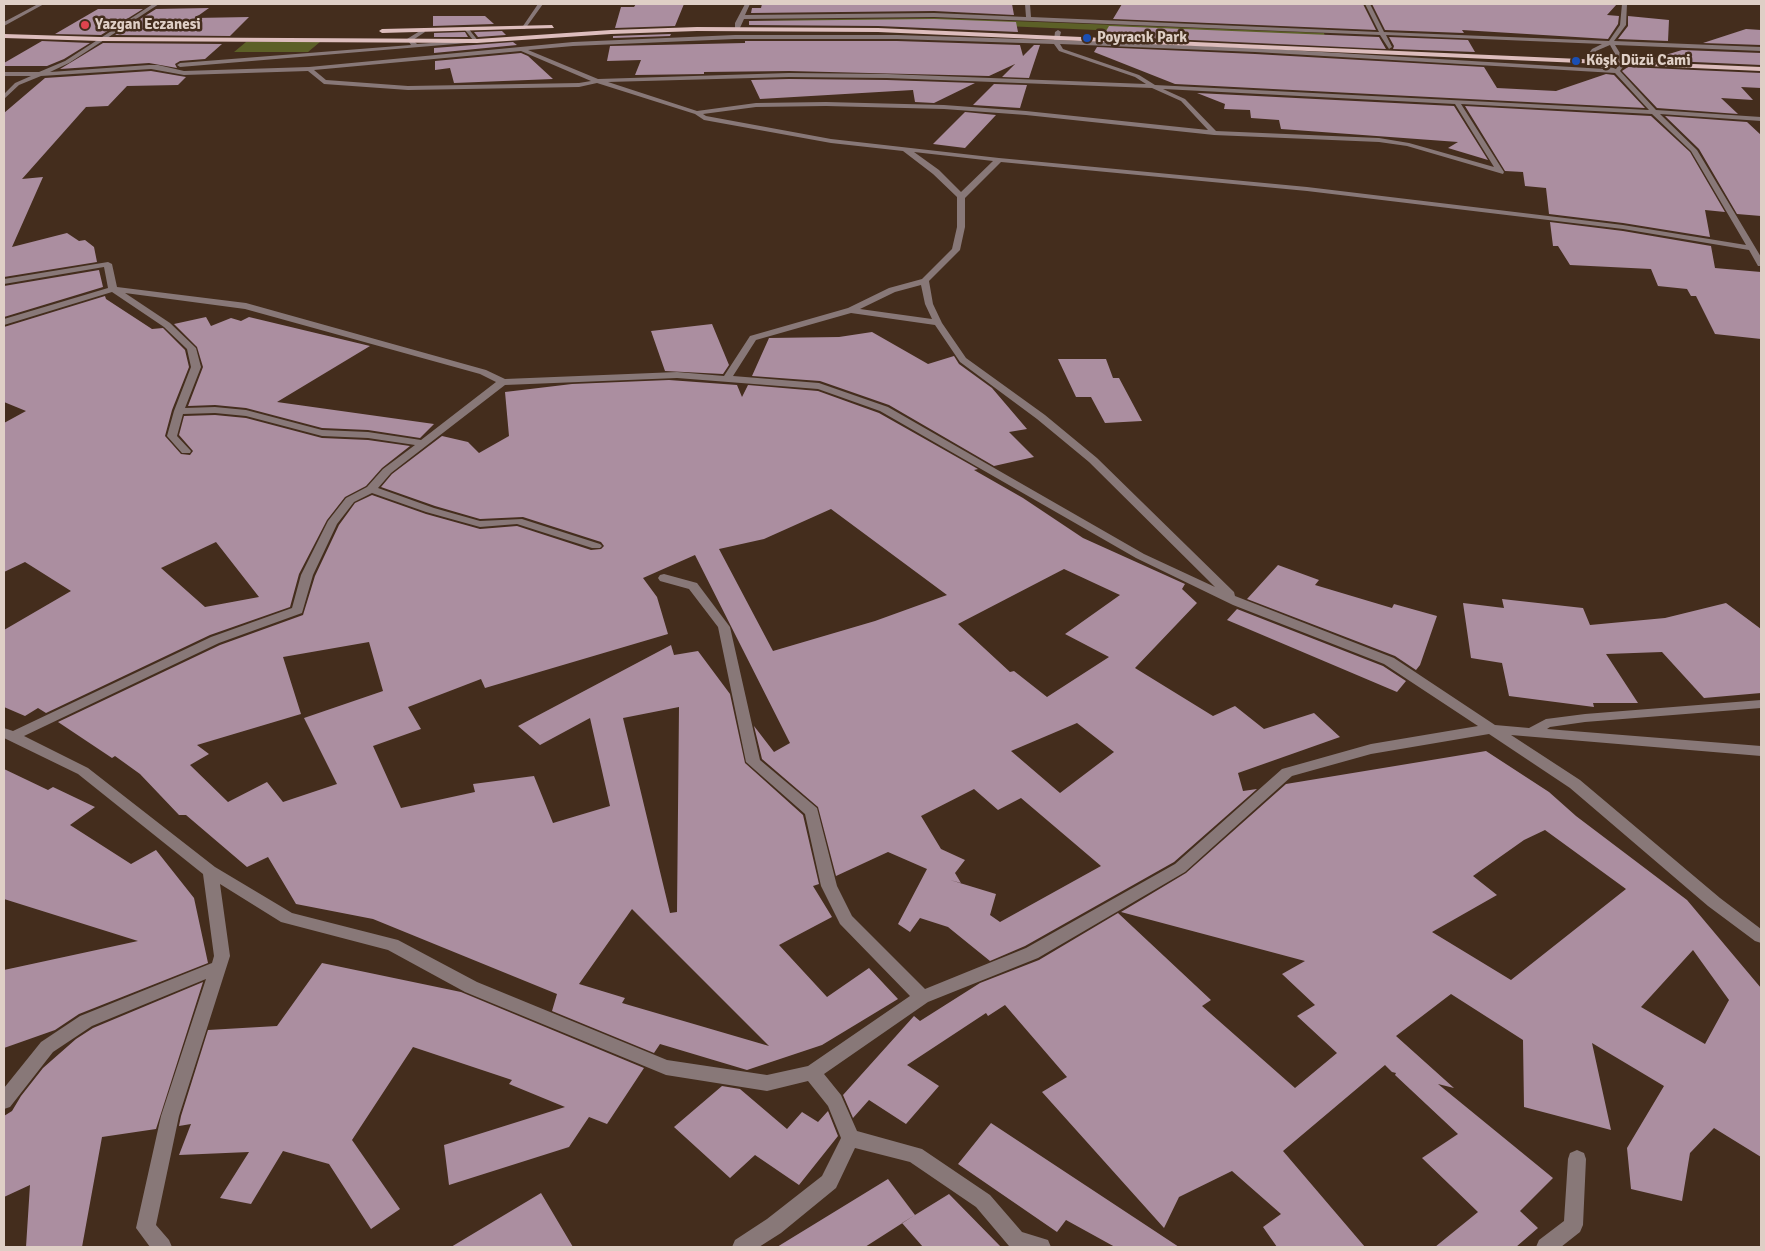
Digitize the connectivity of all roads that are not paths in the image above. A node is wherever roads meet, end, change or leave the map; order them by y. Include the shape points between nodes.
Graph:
1 (41, 4) edge
2 (156, 4) edge
3 (540, 4) edge
4 (747, 4) edge
5 (1028, 4) edge
6 (1368, 4) edge
7 (1625, 4) edge
8 (742, 17) junction
9 (1029, 18) junction
10 (4, 24) edge
11 (588, 26) dead end
12 (737, 26) junction
13 (560, 27) dead end
14 (524, 28) junction
15 (4, 30) edge
16 (468, 30) junction
17 (72, 31) dead end
18 (374, 31) dead end
19 (423, 31) junction
20 (111, 32) junction
21 (128, 32) dead end
22 (1383, 32) junction
23 (101, 35) junction
24 (4, 36) edge
25 (1057, 37) junction
26 (409, 40) junction
27 (477, 41) junction
28 (1612, 42) junction
29 (417, 47) junction
30 (1389, 47) junction
31 (1761, 49) edge
32 (521, 50) junction
33 (1591, 59) junction
34 (1621, 60) junction
35 (1761, 64) edge
36 (150, 67) junction
37 (309, 69) junction
38 (1761, 69) edge
39 (1617, 71) junction
40 (4, 74) edge
41 (41, 74) junction
42 (598, 81) junction
43 (1156, 88) junction
44 (4, 97) edge
45 (1456, 102) junction
46 (1654, 112) junction
47 (697, 113) junction
48 (1761, 119) edge
49 (1214, 133) junction
50 (905, 150) junction
51 (999, 160) junction
52 (962, 197) junction
53 (1752, 248) junction
54 (1761, 264) edge
55 (4, 281) edge
56 (925, 281) junction
57 (113, 289) junction
58 (852, 310) junction
59 (4, 322) edge
60 (938, 323) junction
61 (728, 377) junction
62 (503, 382) junction
63 (178, 411) junction
64 (424, 443) junction
65 (186, 451) dead end
66 (371, 489) junction
67 (596, 546) dead end
68 (664, 578) dead end
69 (1237, 602) junction
70 (1761, 704) edge
71 (1489, 729) junction
72 (1531, 733) junction
73 (8, 734) edge
74 (1761, 751) edge
75 (210, 871) junction
76 (1761, 937) edge
77 (218, 967) junction
78 (922, 996) junction
79 (812, 1073) junction
80 (4, 1101) edge
81 (850, 1138) junction
82 (1577, 1159) dead end
83 (162, 1247) edge
84 (742, 1247) edge
85 (1041, 1247) edge
86 (1546, 1247) edge

1 - 10 street
2 - 20 street
3 - 14 street
4 - 8 street
5 - 9 street
6 - 22 street
7 - 28 street via 1624,25
8 - 9 street via 934,15
8 - 12 street
9 - 22 street
11 - 12 main road
12 - 25 main road
12 - 27 main road
13 - 14 main road
14 - 16 main road
15 - 17 main road
16 - 19 main road
16 - 27 street
18 - 19 main road
19 - 26 street
20 - 21 main road
20 - 23 main road
22 - 28 street
22 - 30 street
23 - 24 main road
23 - 26 main road
23 - 41 street via 67,62
25 - 30 main road
25 - 32 street via 735,37 572,44
25 - 33 main road
25 - 39 street
25 - 43 street via 1061,50 1138,76
26 - 27 main road
26 - 29 street
27 - 29 street
28 - 31 street
28 - 33 street via 1594,50
28 - 34 street
29 - 36 street
30 - 33 main road
32 - 37 street
32 - 42 street
33 - 34 main road
33 - 39 street
34 - 35 main road
34 - 38 main road
34 - 39 street
36 - 37 street via 184,73
36 - 41 street
37 - 42 street via 324,82 408,88 579,85
39 - 46 street
40 - 41 street
41 - 44 street via 17,84
42 - 43 street via 789,75 1066,82
42 - 47 street
43 - 45 street
43 - 49 street via 1183,100
45 - 46 street
45 - 49 street via 1500,172 1407,144 1379,140
46 - 48 street
46 - 53 street via 1694,150
47 - 49 street via 756,105 944,107
47 - 50 street via 704,118 830,141
50 - 51 street
50 - 52 street via 936,172
51 - 52 street
51 - 53 street via 1307,189 1622,227
52 - 56 street via 956,250
53 - 54 street
55 - 57 street via 108,264
56 - 58 street via 892,290
56 - 60 street via 929,304
57 - 59 street
57 - 62 street via 246,306 483,372
57 - 63 street via 166,325 191,348 196,368
58 - 60 street
58 - 61 street via 753,338
60 - 69 street via 964,360 1093,460
61 - 62 street via 677,375
61 - 69 street via 819,386 884,409 1140,556
62 - 64 street
63 - 64 street via 246,413 322,433
63 - 65 street via 172,436
64 - 66 street
66 - 67 street via 480,524 518,521
66 - 73 street via 350,500 332,523 307,575 298,610 215,640
68 - 78 street via 693,586 724,627 752,762 812,812 830,886 846,920
69 - 71 street via 1389,661
70 - 72 street via 1585,718 1546,723
71 - 72 street
71 - 76 street via 1575,784 1714,902
71 - 78 street via 1371,749 1287,772 1180,868 1032,954
72 - 74 street
73 - 75 street via 83,771
75 - 77 street via 222,956
75 - 79 street via 287,918 392,945 471,986 666,1067 767,1083
77 - 80 street via 86,1021 47,1047
77 - 83 street via 170,1116 146,1228
78 - 79 street
79 - 81 street via 835,1101
81 - 84 street via 829,1182
81 - 85 street via 915,1155 983,1201 1016,1239
82 - 86 street via 1573,1225

